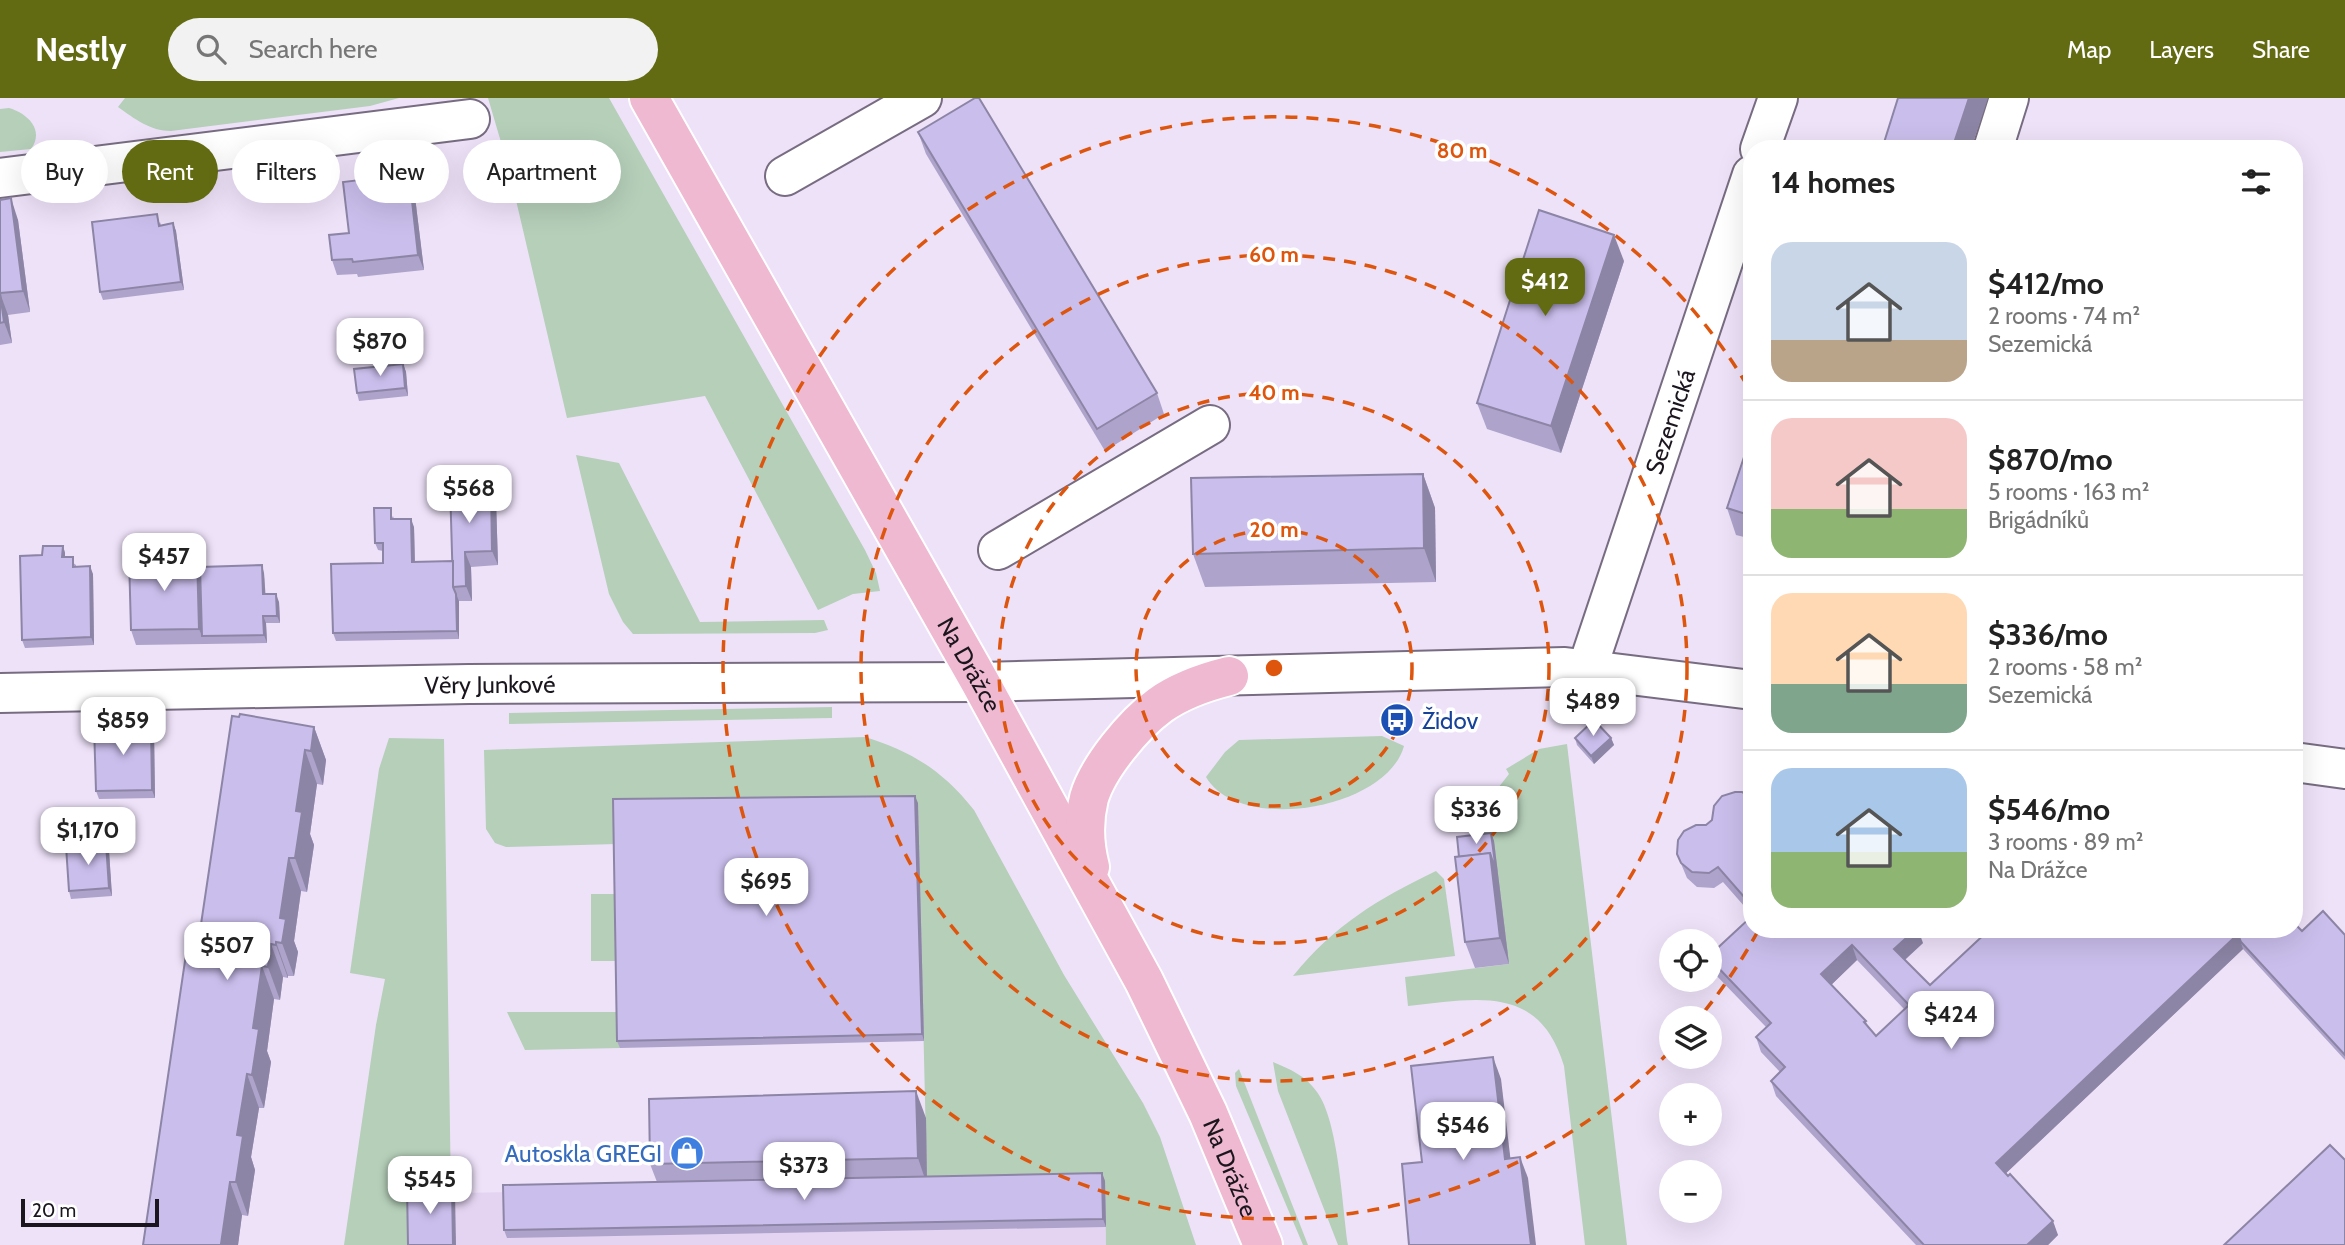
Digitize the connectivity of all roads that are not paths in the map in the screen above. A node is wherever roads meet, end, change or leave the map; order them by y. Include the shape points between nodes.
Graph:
1 (649, 98) edge
2 (922, 98) edge
3 (1777, 98) edge
4 (2009, 98) edge
5 (470, 119) dead end
6 (1763, 140) edge
7 (1996, 140) edge
8 (785, 176) dead end
9 (0, 178) edge
10 (1743, 212) edge
11 (1210, 425) dead end
12 (998, 550) dead end
13 (1587, 669) junction
14 (1229, 676) junction
15 (980, 682) junction
16 (1743, 689) edge
17 (0, 692) edge
18 (2303, 763) edge
19 (2345, 769) edge
20 (1109, 915) junction
21 (1263, 1245) edge

1 - 15 main road, Na Drážce
2 - 8 street
3 - 6 street
4 - 7 street
5 - 9 street
10 - 13 street, Sezemická
11 - 12 street
13 - 14 street, Věry Junkové
13 - 16 street, Věry Junkové
14 - 15 street, Věry Junkové
14 - 20 main road via 1202,683 1160,705 1126,737 1096,784 1090,796 1084,846
15 - 17 street, Věry Junkové
15 - 20 main road, Na Drážce
18 - 19 street
20 - 21 main road, Na Drážce via 1177,1045

